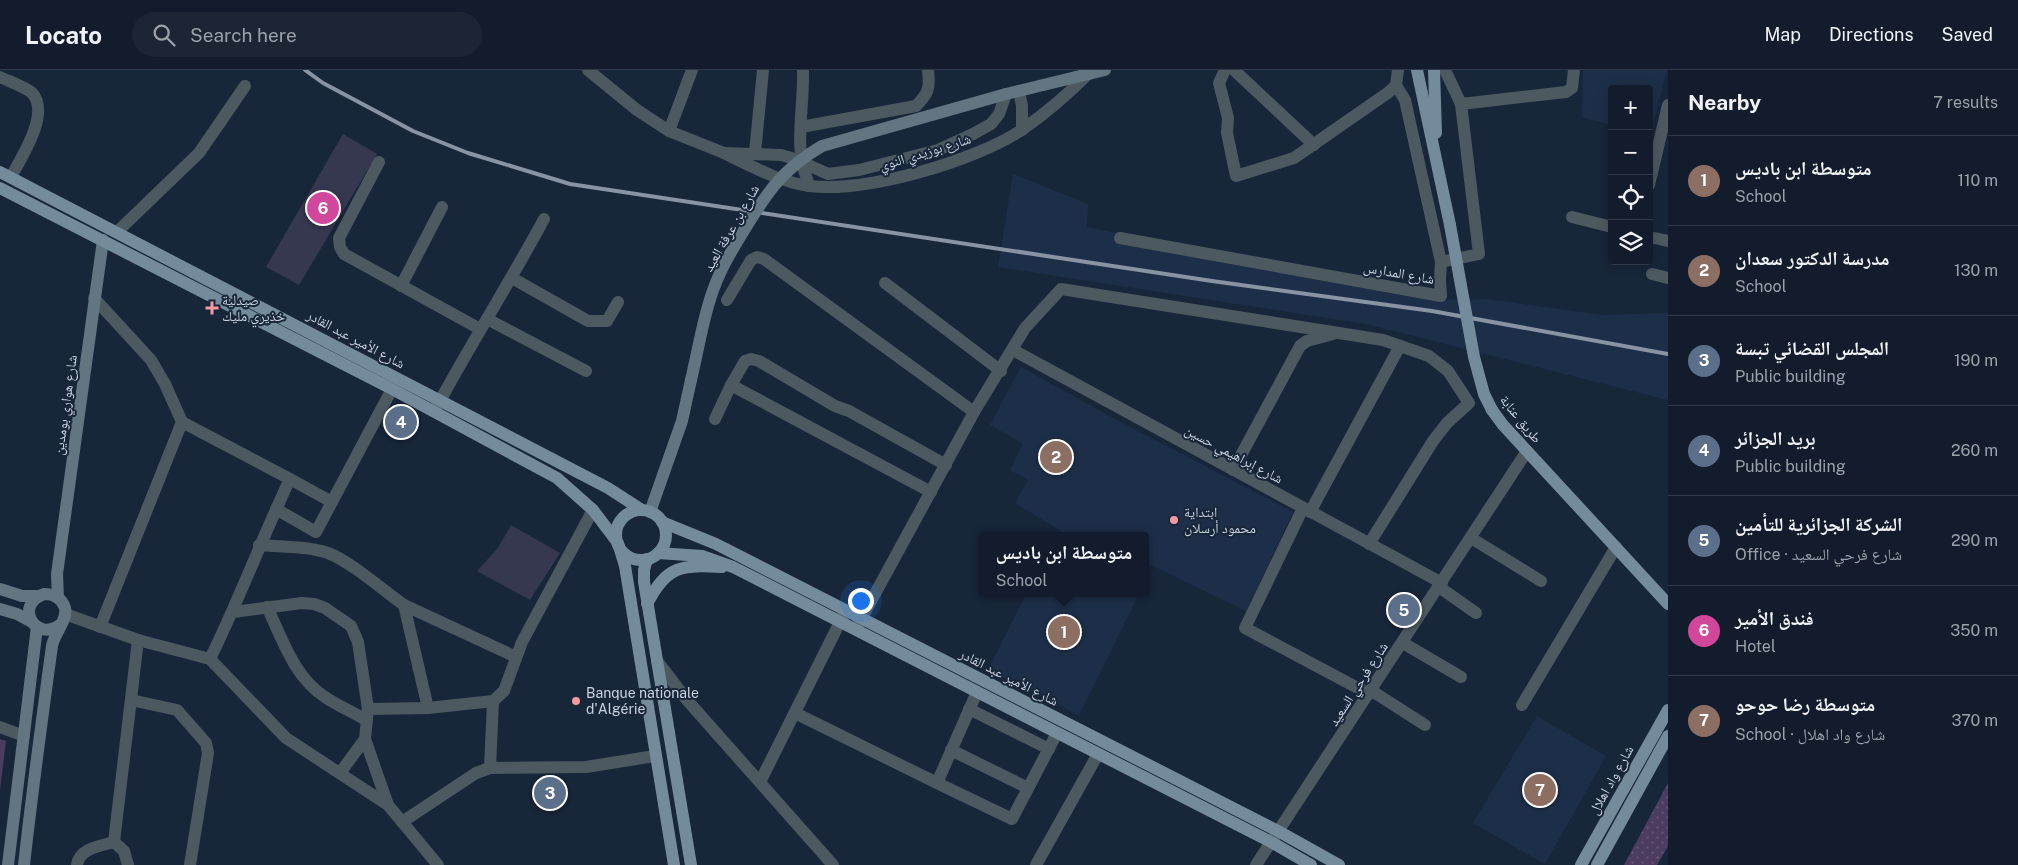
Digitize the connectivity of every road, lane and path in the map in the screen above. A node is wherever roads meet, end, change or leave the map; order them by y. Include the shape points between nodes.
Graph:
1 (588, 70) edge
2 (692, 70) edge
3 (763, 70) edge
4 (803, 70) edge
5 (928, 70) edge
6 (1105, 70) edge
7 (1225, 70) edge
8 (1234, 70) edge
9 (1398, 70) edge
10 (1417, 70) edge
11 (1434, 70) edge
12 (1440, 70) edge
13 (1444, 70) edge
14 (1574, 70) edge
15 (1087, 76) junction
16 (0, 77) edge
17 (1396, 85) junction
18 (245, 86) dead end
19 (1434, 87) junction
20 (1019, 91) junction
21 (1006, 94) junction
22 (1461, 104) junction
23 (1668, 105) edge
24 (1666, 124) edge
25 (801, 127) junction
26 (1022, 130) junction
27 (669, 131) junction
28 (1314, 145) junction
29 (724, 153) junction
30 (755, 153) junction
31 (378, 162) dead end
32 (802, 163) junction
33 (5, 174) edge
34 (1439, 175) junction
35 (1652, 175) edge
36 (809, 186) junction
37 (0, 188) edge
38 (442, 207) dead end
39 (1572, 217) dead end
40 (544, 219) dead end
41 (1608, 226) edge
42 (117, 232) junction
43 (1653, 237) edge
44 (1120, 238) dead end
45 (103, 240) junction
46 (1668, 241) edge
47 (1441, 262) junction
48 (1652, 274) dead end
49 (512, 278) junction
50 (1668, 278) edge
51 (885, 283) dead end
52 (401, 286) junction
53 (94, 298) junction
54 (727, 300) dead end
55 (618, 302) dead end
56 (483, 324) junction
57 (1338, 332) junction
58 (1400, 346) junction
59 (1012, 350) junction
60 (586, 371) dead end
61 (1001, 371) junction
62 (731, 385) junction
63 (392, 389) junction
64 (441, 400) junction
65 (434, 412) junction
66 (974, 412) junction
67 (716, 419) dead end
68 (182, 422) junction
69 (1526, 451) junction
70 (946, 465) junction
71 (1233, 470) junction
72 (290, 479) junction
73 (931, 492) junction
74 (332, 502) junction
75 (276, 509) junction
76 (593, 510) junction
77 (1306, 510) junction
78 (646, 511) junction
79 (662, 522) junction
80 (316, 532) junction
81 (1471, 538) junction
82 (618, 544) junction
83 (1369, 544) junction
84 (259, 545) junction
85 (308, 548) junction
86 (1616, 548) junction
87 (653, 556) junction
88 (733, 568) junction
89 (57, 574) junction
90 (1541, 581) dead end
91 (1440, 585) junction
92 (0, 589) edge
93 (41, 595) junction
94 (58, 598) junction
95 (647, 604) junction
96 (1668, 604) edge
97 (404, 605) junction
98 (268, 607) junction
99 (0, 609) edge
100 (846, 610) junction
101 (233, 612) junction
102 (1476, 613) dead end
103 (861, 618) junction
104 (63, 619) junction
105 (840, 622) junction
106 (34, 624) junction
107 (100, 627) junction
108 (855, 631) junction
109 (138, 640) junction
110 (1403, 643) junction
111 (516, 657) junction
112 (655, 658) junction
113 (210, 659) junction
114 (1461, 677) dead end
115 (977, 692) junction
116 (1370, 692) junction
117 (131, 700) junction
118 (493, 701) junction
119 (1522, 705) dead end
120 (428, 708) junction
121 (969, 709) junction
122 (1668, 710) edge
123 (367, 714) junction
124 (795, 714) junction
125 (1425, 725) dead end
126 (0, 726) edge
127 (1057, 733) junction
128 (24, 736) junction
129 (1668, 736) edge
130 (365, 739) junction
131 (1049, 749) junction
132 (951, 750) junction
133 (1098, 754) junction
134 (655, 756) junction
135 (490, 768) junction
136 (340, 774) junction
137 (760, 782) junction
138 (937, 783) junction
139 (1028, 788) junction
140 (388, 805) junction
141 (402, 822) junction
142 (1275, 836) junction
143 (114, 842) junction
144 (8, 865) edge
145 (24, 865) edge
146 (78, 865) edge
147 (128, 865) edge
148 (190, 865) edge
149 (438, 865) edge
150 (674, 865) edge
151 (691, 865) edge
152 (833, 865) edge
153 (1036, 865) edge
154 (1256, 865) edge
155 (1311, 865) edge
156 (1339, 865) edge
157 (1581, 865) edge
158 (1597, 865) edge

1 - 27 street, شارع بوزيدي النوي
2 - 27 street
3 - 30 street
4 - 25 street
5 - 25 street via 927,96 916,106
6 - 15 main road, شارع بن عرفة العيد
7 - 28 street via 1219,83 1228,118 1227,133 1236,176 1294,158
8 - 28 street
9 - 17 street
10 - 34 main road, طريق عنابة
11 - 19 main road, طريق عنابة
12 - 19 main road
13 - 22 street
14 - 22 street via 1572,88 1566,92
15 - 20 main road, شارع بن عرفة العيد
15 - 26 street, شارع بوزيدي النوي
16 - 33 street via 32,93 37,103 34,133
17 - 28 street
17 - 47 street via 1405,100
18 - 42 street via 199,153
19 - 34 main road, طريق عنابة
20 - 21 main road, شارع بن عرفة العيد
20 - 26 street
21 - 32 street, شارع بوزيدي النوي via 999,114 991,124 938,150 840,173 828,174
21 - 78 main road, شارع بن عرفة العيد, bridge via 822,146 802,158 765,195 717,281 682,421
22 - 47 street, شارع المدارس via 1479,254
23 - 24 street
24 - 35 street
25 - 32 street
26 - 36 street, شارع بوزيدي النوي via 957,160 917,173 873,183
27 - 29 street, شارع بوزيدي النوي
29 - 30 street, شارع بوزيدي النوي
29 - 36 street, شارع بوزيدي النوي via 777,177
30 - 32 street, شارع بوزيدي النوي via 781,155
31 - 52 street via 339,238 340,247 344,254
32 - 36 street
33 - 42 main road, شارع الأمير عبد القادر
34 - 69 main road, طريق عنابة, bridge via 1484,394 1492,410
37 - 45 main road, شارع الأمير عبد القادر
38 - 52 street
39 - 41 street
40 - 49 street
42 - 64 main road, شارع الأمير عبد القادر
43 - 46 street
44 - 47 street, شارع المدارس via 1441,296
45 - 53 main road, شارع هواري بومدين
45 - 63 main road, شارع الأمير عبد القادر
48 - 50 street
49 - 55 street via 588,322 607,321
49 - 56 street
51 - 61 street
52 - 56 street
53 - 68 street via 151,360
53 - 89 main road, شارع هواري بومدين
54 - 66 street via 751,260 757,257 764,259
56 - 60 street
56 - 64 street
57 - 58 street
57 - 59 street via 1061,289 1025,328
57 - 71 street via 1300,346
58 - 77 street
58 - 83 street via 1429,356 1448,371 1469,403 1433,441
59 - 61 street
59 - 71 street, شارع إبراهيمي حسين
61 - 66 street
62 - 67 street
62 - 70 street via 746,361 759,361
62 - 73 street
63 - 65 main road, شارع الأمير عبد القادر
63 - 74 street
64 - 65 street
64 - 78 main road, شارع الأمير عبد القادر
65 - 76 main road, شارع الأمير عبد القادر via 557,478
66 - 70 street
68 - 72 street
68 - 107 street
69 - 81 street, شارع فرحي السعيد
69 - 86 main road, طريق عنابة
70 - 73 street
71 - 77 street, شارع إبراهيمي حسين
72 - 74 street
72 - 75 street
73 - 103 street
74 - 80 street
75 - 80 street
75 - 84 street
76 - 82 main road, شارع الأمير عبد القادر
76 - 111 street
77 - 83 street, شارع إبراهيمي حسين
77 - 116 street via 1245,628
78 - 79 main road
78 - 82 main road via 634,511 620,520 615,535
79 - 87 main road via 666,538
79 - 100 main road, شارع الأمير عبد القادر via 716,544
80 - 85 street
81 - 90 street
81 - 91 street, شارع فرحي السعيد
82 - 87 main road via 627,556 635,559
82 - 134 main road via 625,566
83 - 91 street, شارع إبراهيمي حسين
84 - 85 street
84 - 101 street
85 - 97 street via 329,553
86 - 96 main road, طريق عنابة
86 - 119 street
87 - 88 main road, شارع الأمير عبد القادر via 702,556
87 - 95 main road via 644,570
88 - 95 main road via 690,567 674,571 661,581
88 - 105 main road, شارع الأمير عبد القادر
89 - 93 main road, شارع هواري بومدين
89 - 94 main road, شارع هواري بومدين
91 - 102 street, شارع إبراهيمي حسين
91 - 110 street, شارع فرحي السعيد
92 - 93 main road via 22,596
93 - 94 main road
93 - 106 main road via 30,605
94 - 104 main road via 62,602
95 - 112 main road
97 - 111 street
97 - 120 street
98 - 101 street
98 - 123 street via 295,666 308,683 325,697
98 - 123 street via 314,604 351,626 358,642
99 - 106 main road via 18,614
100 - 103 main road, شارع الأمير عبد القادر
100 - 105 street
101 - 113 street
103 - 108 street
103 - 142 main road, شارع الأمير عبد القادر
104 - 106 main road via 50,630
104 - 107 street
104 - 145 main road via 53,641
105 - 108 main road, شارع الأمير عبد القادر
105 - 124 street
106 - 128 main road
107 - 109 street
108 - 115 main road, شارع الأمير عبد القادر
109 - 113 street
109 - 117 street
110 - 114 street
110 - 116 street, شارع فرحي السعيد
111 - 118 street via 504,691
112 - 137 street via 671,681
112 - 151 main road
113 - 136 street via 286,738
115 - 121 street
115 - 127 main road, شارع الأمير عبد القادر
116 - 125 street
116 - 142 street, شارع فرحي السعيد
117 - 143 street
117 - 148 street via 177,710 206,743 208,753
118 - 120 street
118 - 135 street
120 - 123 street
121 - 131 street
121 - 132 street
122 - 157 main road, شارع واد اهلال
123 - 130 street
124 - 137 street
124 - 138 street
126 - 128 street
127 - 131 street
127 - 133 main road, شارع الأمير عبد القادر
128 - 144 main road
129 - 158 main road, شارع واد اهلال
130 - 136 street
130 - 140 street
131 - 139 street
132 - 138 street
132 - 139 street
133 - 142 main road, شارع الأمير عبد القادر
133 - 153 street
134 - 135 street via 586,767
134 - 150 main road
135 - 141 street via 476,773
136 - 140 street
137 - 152 street
138 - 139 street via 1012,819
140 - 141 street
141 - 149 street
142 - 154 street, شارع فرحي السعيد
142 - 155 main road, شارع الأمير عبد القادر
142 - 156 main road, شارع الأمير عبد القادر
143 - 146 street via 82,853
143 - 147 street via 124,851

